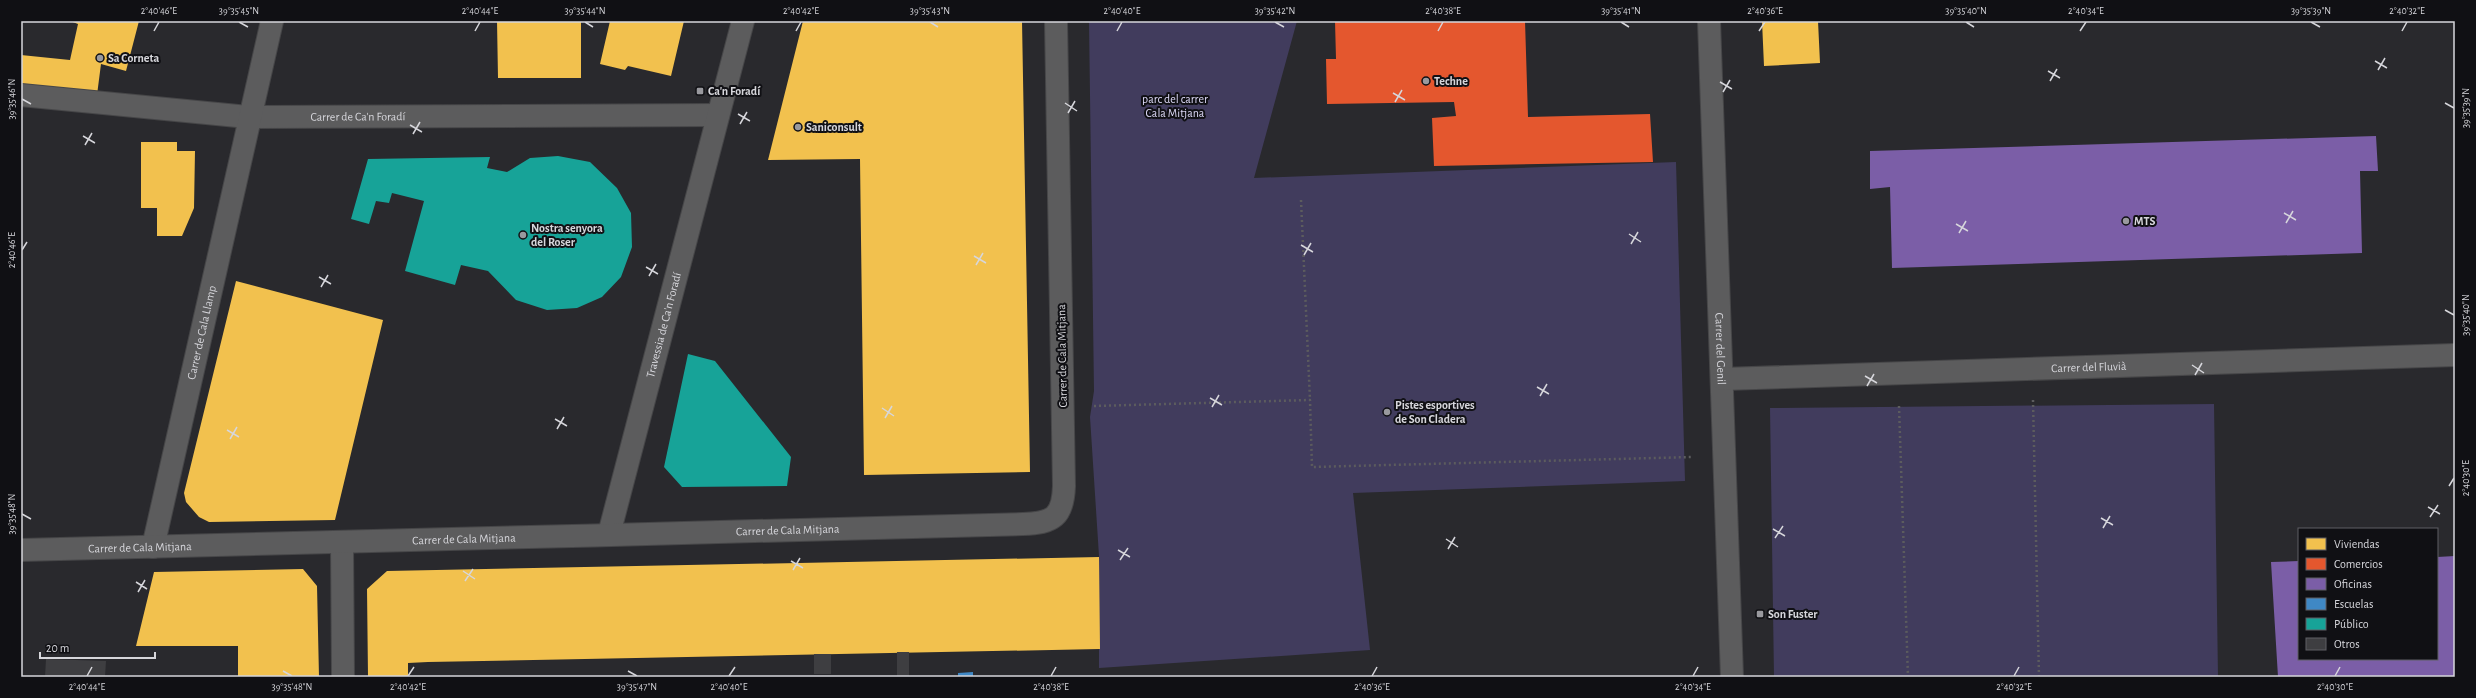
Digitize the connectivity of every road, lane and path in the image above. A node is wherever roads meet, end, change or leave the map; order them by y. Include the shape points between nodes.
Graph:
1 (272, 21) edge
2 (743, 21) edge
3 (1056, 21) edge
4 (1710, 21) edge
5 (21, 95) edge
6 (718, 115) junction
7 (248, 117) junction
8 (1301, 200) dead end
9 (2455, 356) edge
10 (2032, 369) junction
11 (1898, 373) junction
12 (1723, 379) junction
13 (1310, 400) junction
14 (1063, 407) junction
15 (1725, 456) junction
16 (609, 534) junction
17 (342, 544) junction
18 (152, 547) junction
19 (21, 550) edge
20 (343, 677) edge
21 (1732, 677) edge
22 (1908, 677) edge
23 (2039, 677) edge

1 - 7 street, Carrer de Cala Llamp
2 - 6 street
3 - 14 street, Carrer de Cala Mitjana
4 - 12 street, Carrer del Genil
5 - 7 street, Carrer de Ca'n Foradí
6 - 7 street, Carrer de Ca'n Foradí
6 - 16 street, Travessia de Ca'n Foradí
7 - 18 street, Carrer de Cala Llamp
8 - 13 path
9 - 10 street, Carrer del Fluvià
10 - 11 street, Carrer del Fluvià
10 - 23 path
11 - 12 street, Carrer del Fluvià
11 - 22 path
12 - 15 street, Carrer del Genil
13 - 14 path
13 - 15 path via 1312,467
14 - 16 street, Carrer de Cala Mitjana via 1062,505 1057,515 1042,523
15 - 21 street, Carrer del Genil
16 - 17 street, Carrer de Cala Mitjana
17 - 18 street, Carrer de Cala Mitjana
17 - 20 street
18 - 19 street, Carrer de Cala Mitjana

